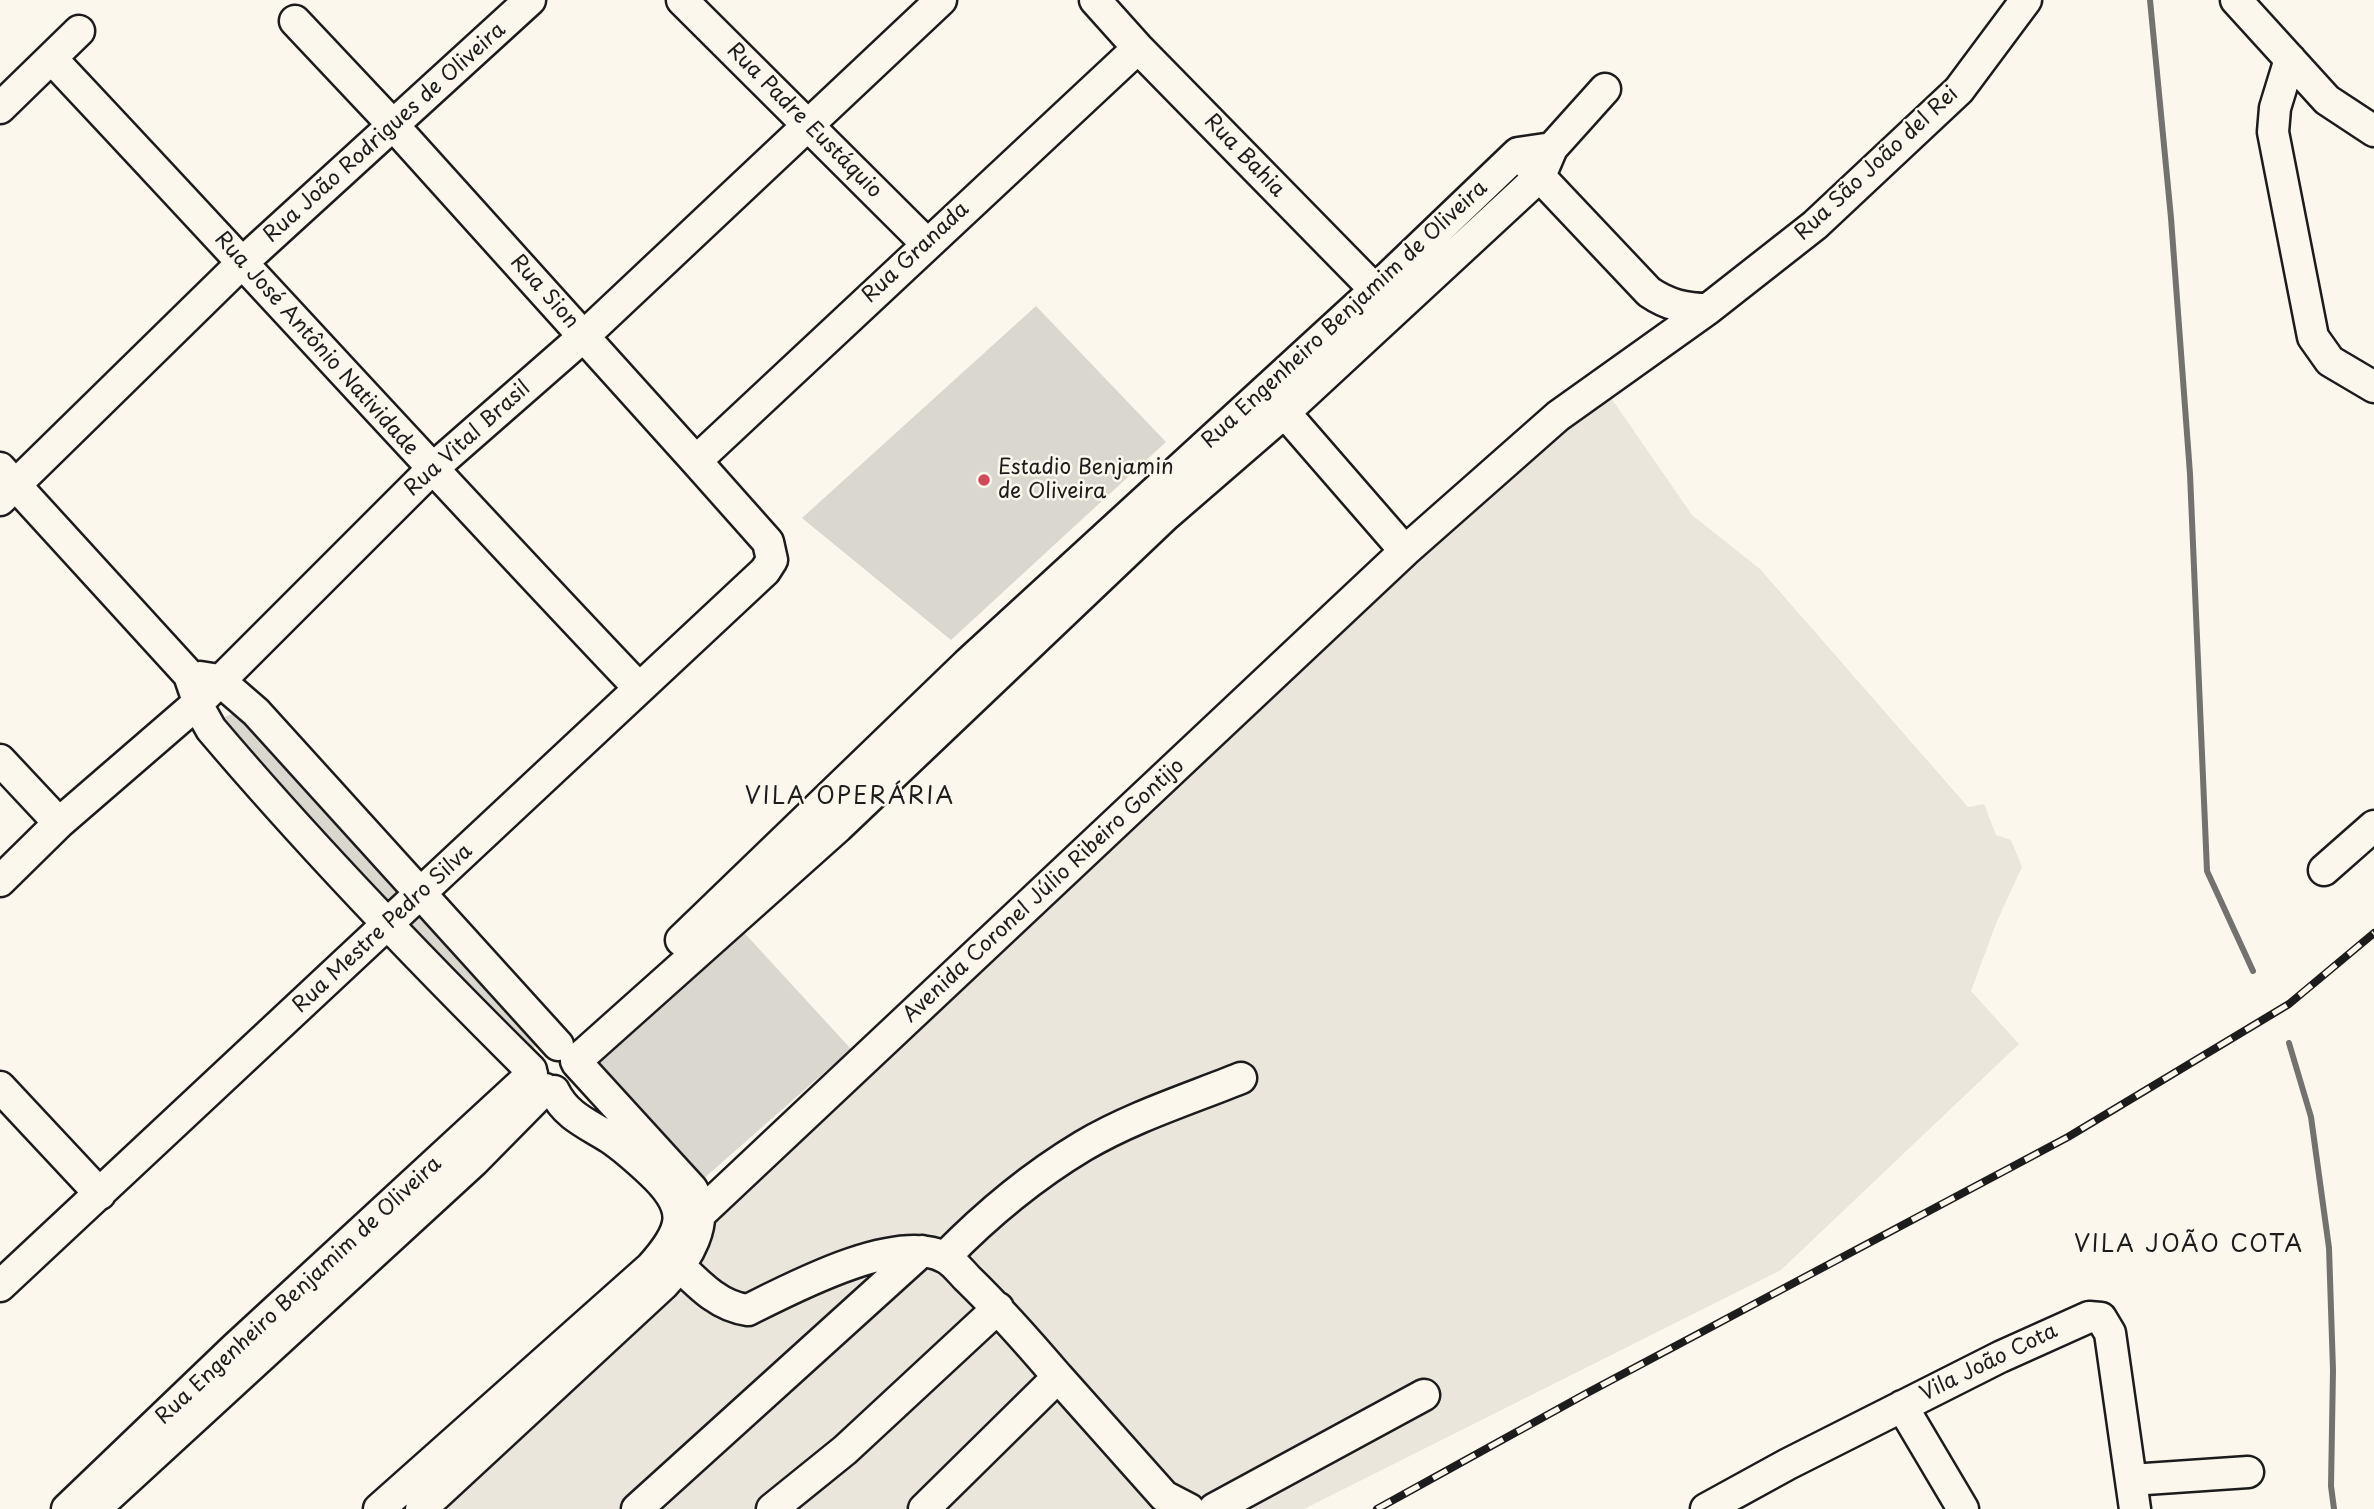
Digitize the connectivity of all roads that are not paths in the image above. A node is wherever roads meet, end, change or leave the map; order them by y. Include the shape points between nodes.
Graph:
1 (530, 0) edge
2 (682, 0) edge
3 (941, 0) edge
4 (1095, 0) edge
5 (2026, 0) edge
6 (2236, 0) edge
7 (295, 22) dead end
8 (79, 31) dead end
9 (1138, 48) junction
10 (52, 59) junction
11 (2290, 59) junction
12 (1605, 89) dead end
13 (0, 108) edge
14 (393, 125) junction
15 (810, 126) junction
16 (2374, 131) edge
17 (1552, 148) junction
18 (1518, 153) junction
19 (1540, 176) junction
20 (926, 243) junction
21 (243, 262) junction
22 (1385, 300) junction
23 (1708, 309) junction
24 (584, 336) junction
25 (2374, 387) edge
26 (1275, 402) junction
27 (696, 461) junction
28 (431, 470) junction
29 (6, 484) edge
30 (1405, 551) junction
31 (765, 571) joint
32 (219, 680) junction
33 (194, 688) junction
34 (639, 688) junction
35 (0, 760) edge
36 (59, 823) junction
37 (2374, 826) edge
38 (2324, 870) dead end
39 (0, 881) edge
40 (422, 894) junction
41 (386, 925) junction
42 (569, 1054) junction
43 (1241, 1078) dead end
44 (540, 1081) junction
45 (0, 1087) edge
46 (100, 1194) junction
47 (680, 1233) junction
48 (933, 1254) junction
49 (0, 1286) edge
50 (998, 1308) junction
51 (1058, 1377) junction
52 (1424, 1395) dead end
53 (1902, 1406) junction
54 (496, 1422) junction
55 (171, 1426) junction
56 (2248, 1472) dead end
57 (2133, 1495) edge
58 (67, 1509) edge
59 (95, 1509) edge
60 (379, 1509) edge
61 (421, 1509) edge
62 (637, 1509) edge
63 (772, 1509) edge
64 (924, 1509) edge
65 (1189, 1509) edge
66 (1214, 1509) edge
67 (1706, 1509) edge
68 (1963, 1509) edge

1 - 14 street, Rua João Rodrigues de Oliveira
2 - 15 street, Rua Padre Eustáquio
3 - 15 street, Rua Vital Brasil
4 - 9 street, Rua Bahia
5 - 23 street, Rua São João del Rei via 1959,90 1815,225
6 - 11 street
7 - 14 street, Rua Sion
8 - 10 street
9 - 20 street, Rua Granada
9 - 22 street, Rua Bahia
10 - 13 street
10 - 21 street, Rua José Antônio Natividade
11 - 16 street via 2327,100
11 - 25 street via 2278,93 2273,132 2313,337 2330,361
12 - 17 street, Rua Engenheiro Benjamim de Oliveira
14 - 21 street, Rua João Rodrigues de Oliveira
14 - 24 street, Rua Sion
15 - 20 street, Rua Padre Eustáquio
15 - 24 street, Rua Vital Brasil
17 - 18 street
17 - 19 street, Rua Engenheiro Benjamim de Oliveira
18 - 19 street
18 - 22 street, Rua Engenheiro Benjamim de Oliveira
19 - 22 street, Rua Engenheiro Benjamim de Oliveira
19 - 23 street via 1649,292 1663,302
20 - 27 street, Rua Granada
21 - 28 street, Rua José Antônio Natividade
21 - 29 street, Rua João Rodrigues de Oliveira
22 - 26 street, Rua Engenheiro Benjamim de Oliveira
23 - 30 street, Avenida Coronel Júlio Ribeiro Gontijo via 1558,416
24 - 27 street, Rua Sion
24 - 28 street, Rua Vital Brasil
26 - 30 street
26 - 42 street, Rua Engenheiro Benjamim de Oliveira via 1165,516
27 - 31 street, Rua Sion via 768,542 772,560
28 - 32 street, Rua Vital Brasil
28 - 34 street, Rua José Antônio Natividade
29 - 33 street
30 - 47 street, Avenida Coronel Júlio Ribeiro Gontijo
31 - 34 street, Rua Mestre Pedro Silva
32 - 33 street
32 - 40 street via 256,712
33 - 36 street
33 - 41 street via 211,729
34 - 40 street, Rua Mestre Pedro Silva
35 - 36 street
36 - 39 street
37 - 38 street
40 - 41 street, Rua Mestre Pedro Silva
40 - 42 street
41 - 44 street
41 - 46 street, Rua Mestre Pedro Silva
42 - 44 street via 575,1079 569,1085
42 - 44 street via 543,1048 533,1060
42 - 47 street via 696,1196
43 - 48 street via 1084,1145
44 - 47 street via 568,1112 633,1155
44 - 55 street, Rua Engenheiro Benjamim de Oliveira via 474,1161 350,1258
45 - 46 street
46 - 49 street, Rua Mestre Pedro Silva
47 - 48 street via 710,1294 732,1308 748,1310 875,1255 896,1251
47 - 54 street, Avenida Coronel Júlio Ribeiro Gontijo
48 - 50 street
48 - 62 street
50 - 51 street
50 - 63 street via 845,1450
51 - 64 street
51 - 65 street via 1164,1496
52 - 66 street
53 - 57 street, Vila João Cota via 2076,1321 2101,1318 2110,1333
53 - 67 street, Vila João Cota
53 - 68 street
54 - 60 street, Avenida Coronel Júlio Ribeiro Gontijo
54 - 61 street, Avenida Coronel Júlio Ribeiro Gontijo
55 - 58 street, Rua Engenheiro Benjamim de Oliveira
55 - 59 street, Rua Engenheiro Benjamim de Oliveira
56 - 57 street

